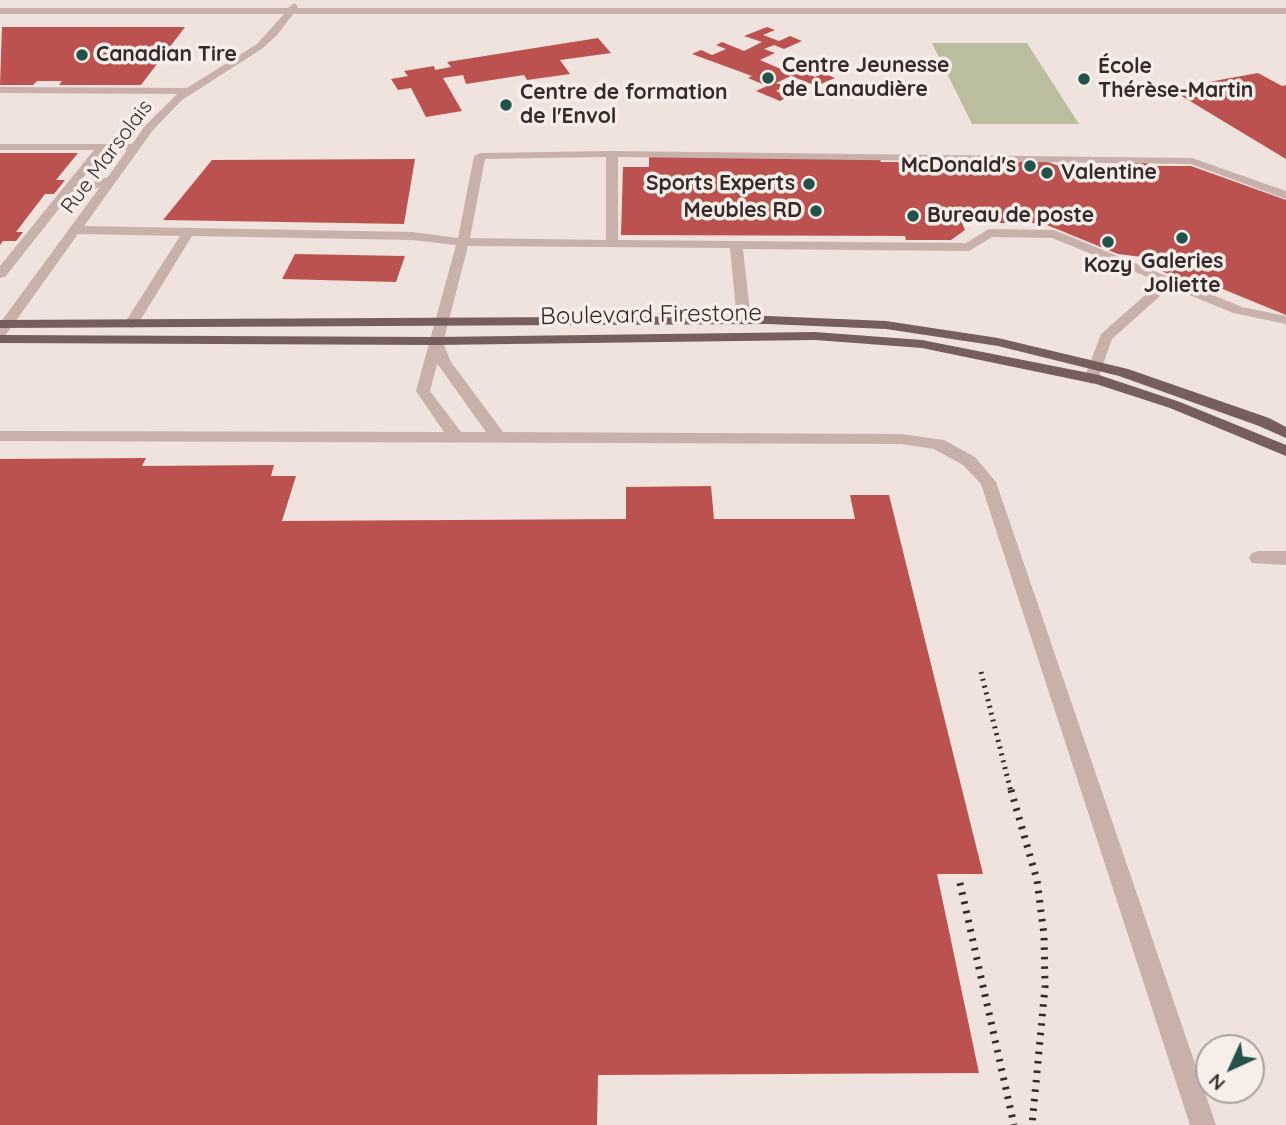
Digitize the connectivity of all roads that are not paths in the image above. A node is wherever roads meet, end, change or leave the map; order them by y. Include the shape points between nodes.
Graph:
1 (298, 0) edge
2 (415, 0) edge
3 (814, 0) edge
4 (1160, 0) edge
5 (1279, 0) edge
6 (0, 11) edge
7 (818, 11) junction
8 (1171, 11) junction
9 (1285, 11) edge
10 (290, 12) junction
11 (408, 12) junction
12 (0, 90) edge
13 (189, 91) junction
14 (0, 147) edge
15 (102, 147) junction
16 (135, 147) junction
17 (612, 154) junction
18 (112, 179) junction
19 (1286, 195) edge
20 (62, 197) junction
21 (75, 230) junction
22 (188, 232) junction
23 (463, 242) junction
24 (611, 244) junction
25 (736, 245) junction
26 (1169, 281) junction
27 (10, 284) edge
28 (1286, 320) edge
29 (744, 321) junction
30 (443, 323) junction
31 (131, 324) junction
32 (2, 327) edge
33 (0, 339) edge
34 (435, 341) junction
35 (1093, 372) junction
36 (1286, 433) edge
37 (0, 436) edge
38 (456, 437) junction
39 (498, 437) junction
40 (1286, 451) edge
41 (1258, 558) dead end
42 (1286, 558) edge
43 (1203, 1125) edge

1 - 10 street, Rue Marsolais
2 - 11 street
3 - 7 street
4 - 8 street
5 - 9 street
6 - 10 street
7 - 8 street
7 - 11 street
8 - 9 street
10 - 11 street
10 - 13 street, Rue Marsolais via 260,46
12 - 13 street
13 - 16 street, Rue Marsolais
14 - 15 street
15 - 16 street
15 - 20 street
16 - 18 street, Rue Marsolais
17 - 19 street via 1192,162
17 - 23 street via 480,156
17 - 24 street
18 - 20 street
18 - 21 street, Rue Marsolais
20 - 27 street
21 - 22 street
21 - 27 street, Rue Marsolais
22 - 23 street via 412,236
22 - 31 street
23 - 24 street
23 - 30 street
24 - 25 street
25 - 26 street via 968,247 989,233 1054,234
25 - 29 street
26 - 28 street via 1238,310
26 - 35 street via 1107,337
27 - 32 street, Rue Marsolais
29 - 30 main road, Boulevard Firestone
29 - 35 main road, Boulevard Firestone via 908,327 998,342
30 - 31 main road, Boulevard Firestone
30 - 34 street
31 - 32 main road, Boulevard Firestone
33 - 34 main road, Boulevard Firestone
34 - 35 main road, Boulevard Firestone via 816,336 922,344
34 - 38 street via 423,391
34 - 39 street via 444,363
35 - 36 main road, Boulevard Firestone via 1192,396
35 - 40 main road, Boulevard Firestone
37 - 38 street
38 - 39 street
39 - 43 street via 901,439 938,444 969,461 988,482
41 - 42 street

